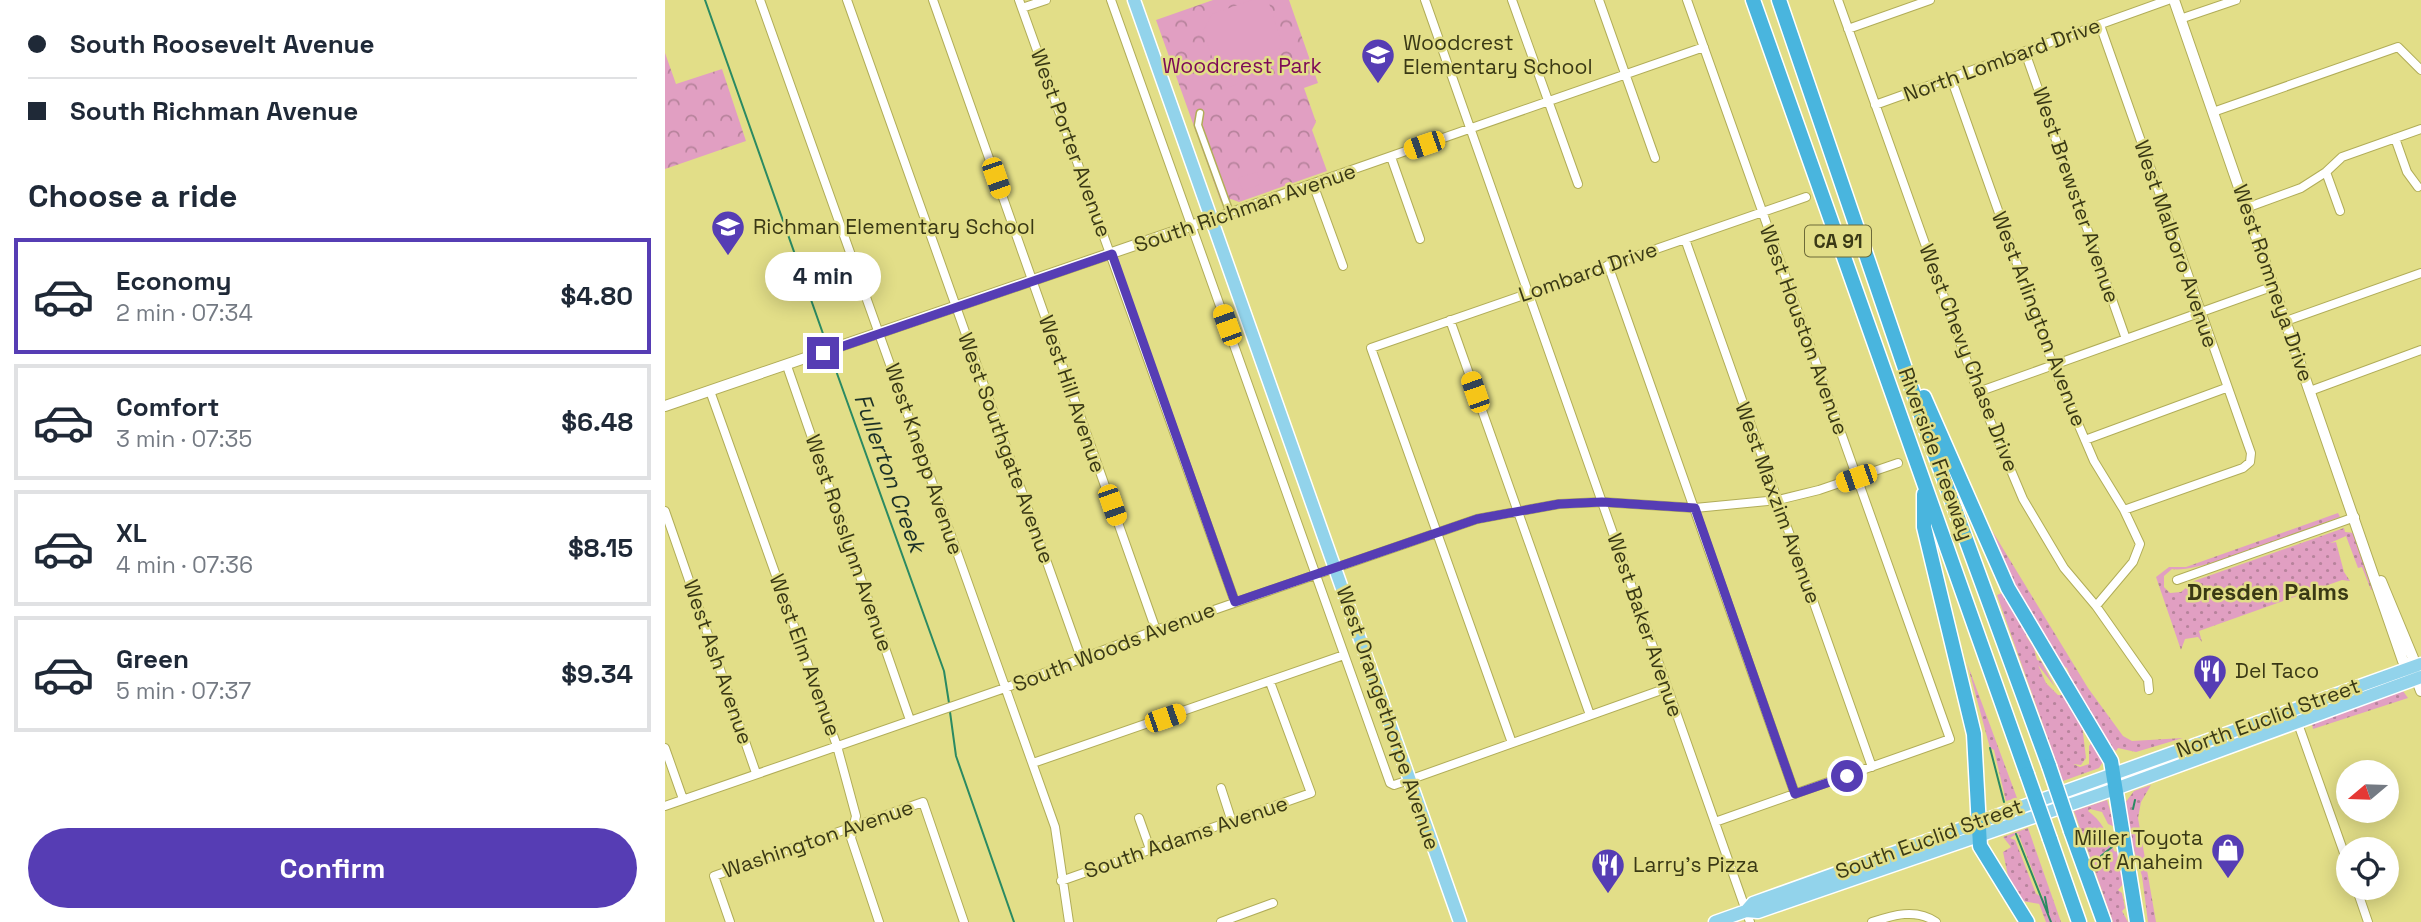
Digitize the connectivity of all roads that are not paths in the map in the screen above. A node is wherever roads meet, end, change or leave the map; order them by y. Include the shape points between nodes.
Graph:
1 (761, 0) edge
2 (847, 0) edge
3 (933, 0) edge
4 (1046, 0) edge
5 (1111, 0) edge
6 (1134, 0) edge
7 (1425, 0) edge
8 (1512, 0) edge
9 (1599, 0) edge
10 (1687, 0) edge
11 (1753, 0) edge
12 (1779, 0) edge
13 (1838, 0) edge
14 (2168, 0) edge
15 (2174, 0) edge
16 (2236, 0) edge
17 (1925, 1) edge
18 (1021, 4) edge
19 (2180, 19) junction
20 (2100, 25) junction
21 (1848, 29) junction
22 (1704, 47) junction
23 (2025, 52) junction
24 (2421, 70) edge
25 (1625, 75) junction
26 (1951, 78) junction
27 (1548, 102) junction
28 (1875, 106) junction
29 (2213, 112) junction
30 (1200, 113) dead end
31 (2421, 129) edge
32 (1470, 130) junction
33 (2395, 138) junction
34 (1391, 157) junction
35 (1655, 158) dead end
36 (2326, 172) junction
37 (1314, 184) junction
38 (1578, 184) dead end
39 (2419, 187) dead end
40 (1806, 197) dead end
41 (2246, 208) junction
42 (2340, 211) dead end
43 (1762, 212) junction
44 (1230, 213) junction
45 (1211, 219) junction
46 (1192, 225) junction
47 (1420, 239) dead end
48 (1685, 239) junction
49 (1112, 254) junction
50 (1608, 265) junction
51 (1343, 266) dead end
52 (2421, 273) edge
53 (1032, 280) junction
54 (2274, 286) junction
55 (1528, 293) junction
56 (956, 306) junction
57 (1888, 312) junction
58 (2200, 313) junction
59 (1450, 320) junction
60 (2286, 321) junction
61 (880, 333) junction
62 (2126, 339) junction
63 (2421, 350) edge
64 (2053, 365) junction
65 (787, 366) junction
66 (2226, 388) junction
67 (710, 391) junction
68 (1978, 391) junction
69 (2310, 391) junction
70 (665, 406) edge
71 (2085, 440) junction
72 (1898, 463) dead end
73 (1856, 478) junction
74 (1924, 482) junction
75 (1778, 500) junction
76 (1602, 502) junction
77 (1695, 508) junction
78 (2124, 510) junction
79 (665, 511) edge
80 (1518, 512) junction
81 (2355, 517) junction
82 (1437, 533) junction
83 (1335, 568) junction
84 (1316, 575) junction
85 (2177, 580) dead end
86 (1235, 602) junction
87 (2096, 606) junction
88 (1156, 630) junction
89 (1344, 655) junction
90 (1081, 658) junction
91 (2418, 676) edge
92 (1270, 682) junction
93 (1005, 688) junction
94 (1667, 688) junction
95 (2149, 690) dead end
96 (2292, 708) junction
97 (1590, 715) junction
98 (910, 720) junction
99 (2297, 722) junction
100 (1512, 743) junction
101 (837, 746) junction
102 (665, 748) edge
103 (1033, 763) junction
104 (1872, 767) junction
105 (2115, 772) junction
106 (756, 773) junction
107 (1409, 780) junction
108 (1221, 788) dead end
109 (2118, 788) junction
110 (1795, 794) junction
111 (683, 799) junction
112 (665, 806) edge
113 (1139, 818) dead end
114 (1232, 822) junction
115 (1715, 822) junction
116 (853, 828) junction
117 (1978, 829) junction
118 (2338, 837) edge
119 (1150, 849) junction
120 (1061, 881) junction
121 (2360, 900) edge
122 (1273, 903) dead end
123 (1748, 916) edge
124 (1240, 919) edge
125 (730, 922) edge
126 (879, 922) edge
127 (964, 922) edge
128 (1069, 922) edge
129 (1221, 922) edge
130 (1461, 922) edge
131 (1714, 922) edge
132 (1872, 922) edge
133 (1936, 922) edge
134 (2027, 922) edge
135 (2079, 922) edge
136 (2104, 922) edge
137 (2137, 922) edge
138 (2368, 922) edge

1 - 61 street, West Knepp Avenue
2 - 56 street, West Southgate Avenue
3 - 53 street, West Hill Avenue
4 - 18 street
5 - 46 street
6 - 45 main road, West Orangethorpe Avenue
7 - 32 street, West Baker Avenue
8 - 27 street
9 - 25 street
10 - 22 street, West Houston Avenue
11 - 74 highway, Riverside Freeway / CA 91
12 - 57 highway, Riverside Freeway / CA 91
13 - 21 street, West Chevy Chase Drive
14 - 20 street, North Lombard Drive
15 - 19 street, West Romneya Drive
16 - 19 street
17 - 21 street
18 - 49 street, West Porter Avenue
19 - 29 street, West Romneya Drive
20 - 23 street, North Lombard Drive
20 - 58 street, West Malboro Avenue
21 - 28 street, West Chevy Chase Drive
22 - 25 street, South Richman Avenue
22 - 43 street, West Houston Avenue
23 - 26 street, North Lombard Drive
23 - 62 street, West Brewster Avenue
24 - 29 street via 2398,47
25 - 27 street, South Richman Avenue
25 - 35 street
26 - 28 street, North Lombard Drive
26 - 64 street, West Arlington Avenue
27 - 32 street, South Richman Avenue
27 - 38 street
28 - 68 street, West Chevy Chase Drive
29 - 41 street, West Romneya Drive
30 - 44 street via 1198,125
31 - 33 street
32 - 34 street, South Richman Avenue
32 - 55 street, West Baker Avenue
33 - 36 street via 2342,157
33 - 39 street via 2407,172
34 - 37 street, South Richman Avenue
34 - 47 street
36 - 41 street via 2301,188
36 - 42 street
37 - 44 street, South Richman Avenue
37 - 51 street
40 - 43 street, Lombard Drive
41 - 54 street, West Romneya Drive
43 - 48 street, Lombard Drive
43 - 73 street, West Houston Avenue
44 - 45 street, South Richman Avenue
45 - 46 street, South Richman Avenue
45 - 83 main road, West Orangethorpe Avenue
46 - 49 street, South Richman Avenue
46 - 84 street
48 - 50 street, Lombard Drive
48 - 75 street, West Maxzim Avenue
49 - 53 street, South Richman Avenue
49 - 86 street, West Porter Avenue
50 - 55 street, Lombard Drive
50 - 77 street
52 - 60 street
53 - 56 street, South Richman Avenue
53 - 88 street, West Hill Avenue
54 - 58 street
54 - 60 street, West Romneya Drive
55 - 59 street, Lombard Drive
55 - 76 street, West Baker Avenue
56 - 61 street, South Richman Avenue
56 - 90 street, West Southgate Avenue
57 - 105 highway via 2008,588
57 - 136 highway, Riverside Freeway / CA 91, bridge via 1927,433
58 - 62 street
58 - 66 street, West Malboro Avenue
59 - 80 street
59 - 82 street, Lombard Drive via 1371,348
60 - 69 street, West Romneya Drive
61 - 65 street, South Richman Avenue
61 - 93 street, West Knepp Avenue
62 - 64 street
63 - 69 street
64 - 68 street
64 - 71 street, West Arlington Avenue
65 - 67 street, South Richman Avenue
65 - 98 street, West Rosslynn Avenue
66 - 71 street
66 - 78 street, West Malboro Avenue via 2251,453 2250,462
67 - 70 street, South Richman Avenue
67 - 101 street, West Elm Avenue
68 - 87 street, West Chevy Chase Drive via 2023,499 2064,568
69 - 81 street, West Romneya Drive
71 - 78 street, West Arlington Avenue
72 - 73 street, South Woods Avenue
73 - 75 street, South Woods Avenue
73 - 104 street, West Houston Avenue via 1950,740
74 - 117 highway via 1924,527 1974,734
74 - 135 highway, Riverside Freeway / CA 91, bridge
75 - 77 street, South Woods Avenue
75 - 104 street, West Maxzim Avenue
76 - 77 street, South Woods Avenue
76 - 80 street, South Woods Avenue
76 - 94 street, West Baker Avenue
77 - 110 street
78 - 87 street, West Arlington Avenue via 2140,544 2139,552
79 - 106 street, West Ash Avenue
80 - 82 street, South Woods Avenue via 1477,519
80 - 97 street
81 - 85 street
81 - 91 street, West Romneya Drive
82 - 83 street, South Woods Avenue
82 - 100 street
83 - 84 street, South Woods Avenue
83 - 107 main road, West Orangethorpe Avenue
84 - 86 street, South Woods Avenue
84 - 89 street
86 - 88 street, South Woods Avenue
87 - 95 street, West Chevy Chase Drive via 2148,680
88 - 90 street, South Woods Avenue
89 - 92 street
89 - 107 street via 1390,783
90 - 93 street, South Woods Avenue
91 - 96 main road, North Euclid Street
91 - 99 main road, North Euclid Street
92 - 103 street
92 - 114 street, South Adams Avenue via 1311,793
93 - 98 street, South Woods Avenue
93 - 103 street, West Knepp Avenue
94 - 97 street
94 - 115 street, West Baker Avenue
96 - 99 street
96 - 105 main road, North Euclid Street
97 - 100 street
98 - 101 street, South Woods Avenue
99 - 109 main road, North Euclid Street
99 - 118 street
100 - 107 street
101 - 106 street, South Woods Avenue
101 - 116 street, West Elm Avenue via 853,799
102 - 111 street
103 - 120 street, West Knepp Avenue via 1055,827
104 - 110 street
105 - 109 highway
105 - 117 main road, South Euclid Street
106 - 111 street, South Woods Avenue
107 - 130 main road, West Orangethorpe Avenue
108 - 114 street
109 - 117 main road, South Euclid Street
109 - 137 highway
110 - 115 street
111 - 112 street, South Woods Avenue
113 - 119 street
114 - 119 street, South Adams Avenue
115 - 123 street, West Baker Avenue
116 - 125 street, Washington Avenue via 714,876
116 - 126 street, West Elm Avenue via 851,838
116 - 127 street, Washington Avenue via 923,802
117 - 123 main road, South Euclid Street
117 - 134 highway via 1983,850
119 - 120 street, South Adams Avenue
120 - 128 street, West Knepp Avenue
121 - 138 street
122 - 124 street
123 - 131 main road, South Euclid Street
124 - 129 street
132 - 133 street via 1904,914

